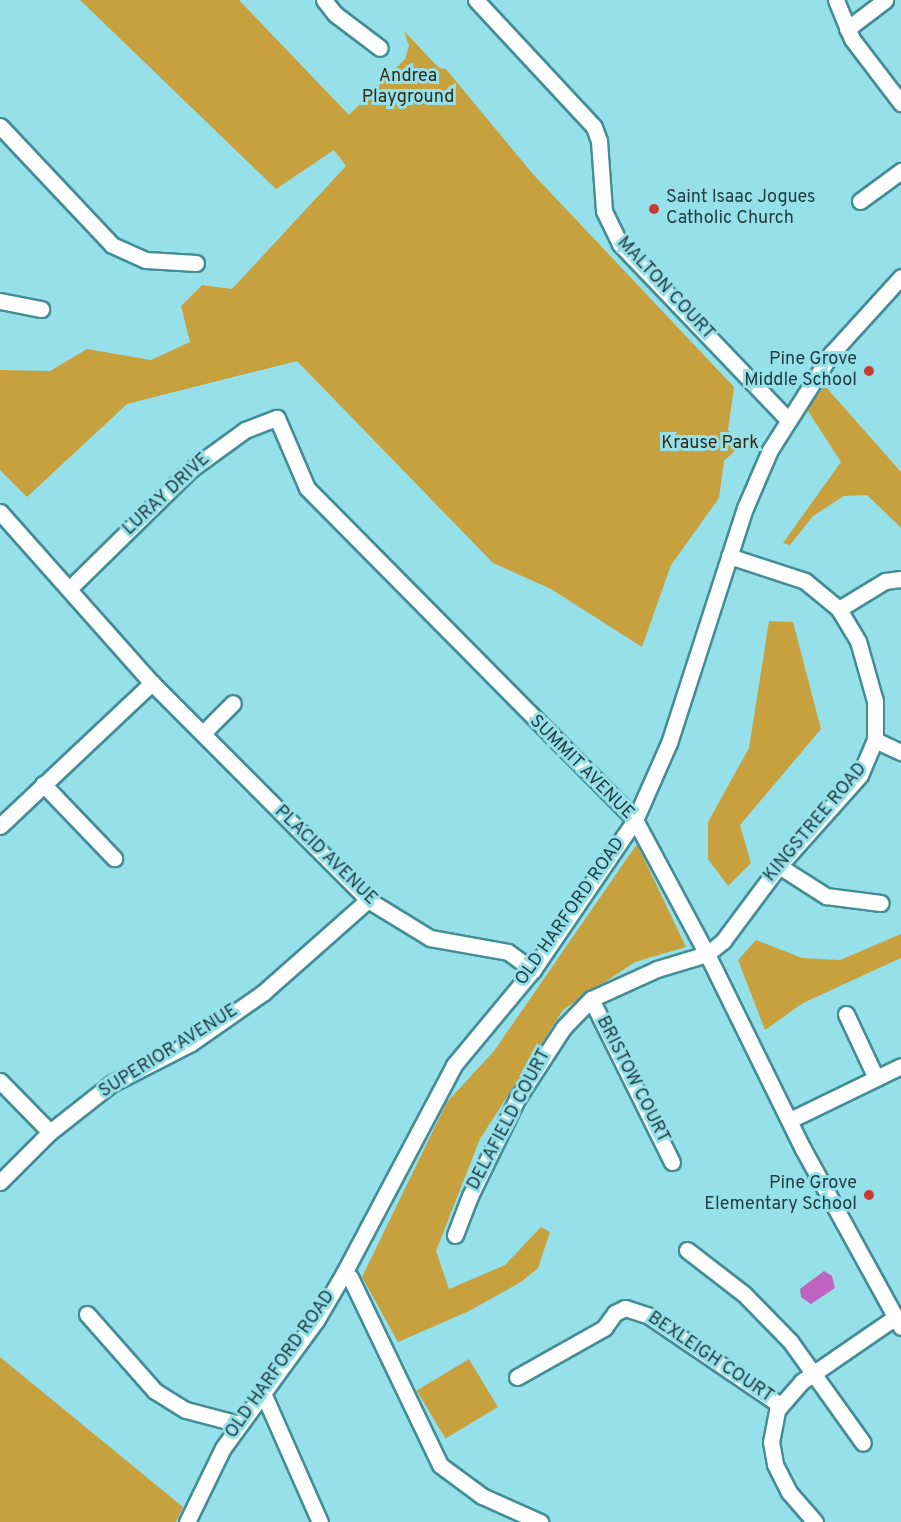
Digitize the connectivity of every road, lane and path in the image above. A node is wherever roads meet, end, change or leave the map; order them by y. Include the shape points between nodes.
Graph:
1 (324, 0) edge
2 (476, 0) edge
3 (836, 0) edge
4 (885, 0) edge
5 (847, 29) junction
6 (380, 48) dead end
7 (901, 103) edge
8 (0, 126) edge
9 (901, 171) edge
10 (860, 201) dead end
11 (196, 263) dead end
12 (901, 278) edge
13 (0, 301) edge
14 (41, 309) dead end
15 (278, 418) joint
16 (787, 419) junction
17 (0, 512) edge
18 (729, 556) junction
19 (901, 579) edge
20 (69, 589) junction
21 (839, 609) junction
22 (152, 683) junction
23 (233, 703) dead end
24 (203, 733) junction
25 (875, 741) junction
26 (901, 752) edge
27 (43, 784) junction
28 (635, 820) junction
29 (0, 826) edge
30 (114, 858) dead end
31 (779, 866) junction
32 (368, 900) junction
33 (881, 903) dead end
34 (707, 954) junction
35 (533, 970) junction
36 (591, 999) junction
37 (846, 1014) dead end
38 (901, 1066) edge
39 (876, 1078) junction
40 (0, 1081) edge
41 (790, 1119) junction
42 (50, 1132) junction
43 (672, 1162) dead end
44 (0, 1182) edge
45 (456, 1235) dead end
46 (687, 1250) dead end
47 (344, 1273) junction
48 (87, 1314) dead end
49 (897, 1322) edge
50 (815, 1371) junction
51 (517, 1377) dead end
52 (263, 1393) junction
53 (780, 1405) junction
54 (239, 1424) junction
55 (863, 1443) dead end
56 (187, 1522) edge
57 (320, 1522) edge
58 (540, 1522) edge
59 (815, 1522) edge

1 - 6 street via 335,14
2 - 16 street, MALTON COURT via 594,128 599,141 604,211 620,244
3 - 5 street
4 - 5 street
5 - 7 street
8 - 11 street via 112,245 146,260
9 - 10 street
12 - 16 street, OLD HARFORD ROAD via 831,354
13 - 14 street
15 - 20 street, LURAY DRIVE via 246,430 190,470
15 - 28 street, SUMMIT AVENUE via 291,458 307,488
16 - 18 street, OLD HARFORD ROAD via 754,485
17 - 20 street, PLACID AVENUE
18 - 21 street, KINGSTREE ROAD via 805,581
18 - 28 street, OLD HARFORD ROAD via 669,743
19 - 21 street via 885,581
20 - 22 street, PLACID AVENUE
21 - 25 street, KINGSTREE ROAD via 858,641 869,674 875,701
22 - 24 street, PLACID AVENUE
22 - 27 street
23 - 24 street
24 - 32 street, PLACID AVENUE
25 - 26 street
25 - 31 street, KINGSTREE ROAD via 860,775
27 - 29 street
27 - 30 street
28 - 34 street, SUMMIT AVENUE
28 - 35 street, OLD HARFORD ROAD
31 - 33 street via 826,896
31 - 34 street, KINGSTREE ROAD via 737,927
32 - 35 street, PLACID AVENUE via 430,938 508,952
32 - 42 street, SUPERIOR AVENUE via 264,992 190,1043 111,1084
34 - 36 street, DELAFIELD COURT via 657,969
34 - 41 street, SUMMIT AVENUE
35 - 47 street, OLD HARFORD ROAD via 454,1065
36 - 43 street, BRISTOW COURT
36 - 45 street, DELAFIELD COURT via 553,1040 517,1099 479,1175
37 - 39 street
38 - 39 street
39 - 41 street
40 - 42 street
41 - 49 street, SUMMIT AVENUE
42 - 44 street, SUPERIOR AVENUE
46 - 50 street via 763,1311
47 - 52 street, OLD HARFORD ROAD
47 - 58 street via 350,1277 440,1465 482,1496
48 - 54 street via 155,1391 186,1410
49 - 50 street
50 - 53 street
50 - 55 street
51 - 53 street, BEXLEIGH COURT via 604,1328 615,1313 625,1308 649,1316 748,1387
52 - 54 street, OLD HARFORD ROAD
52 - 57 street
53 - 59 street via 774,1419 772,1456 789,1492
54 - 56 street, OLD HARFORD ROAD via 214,1464

